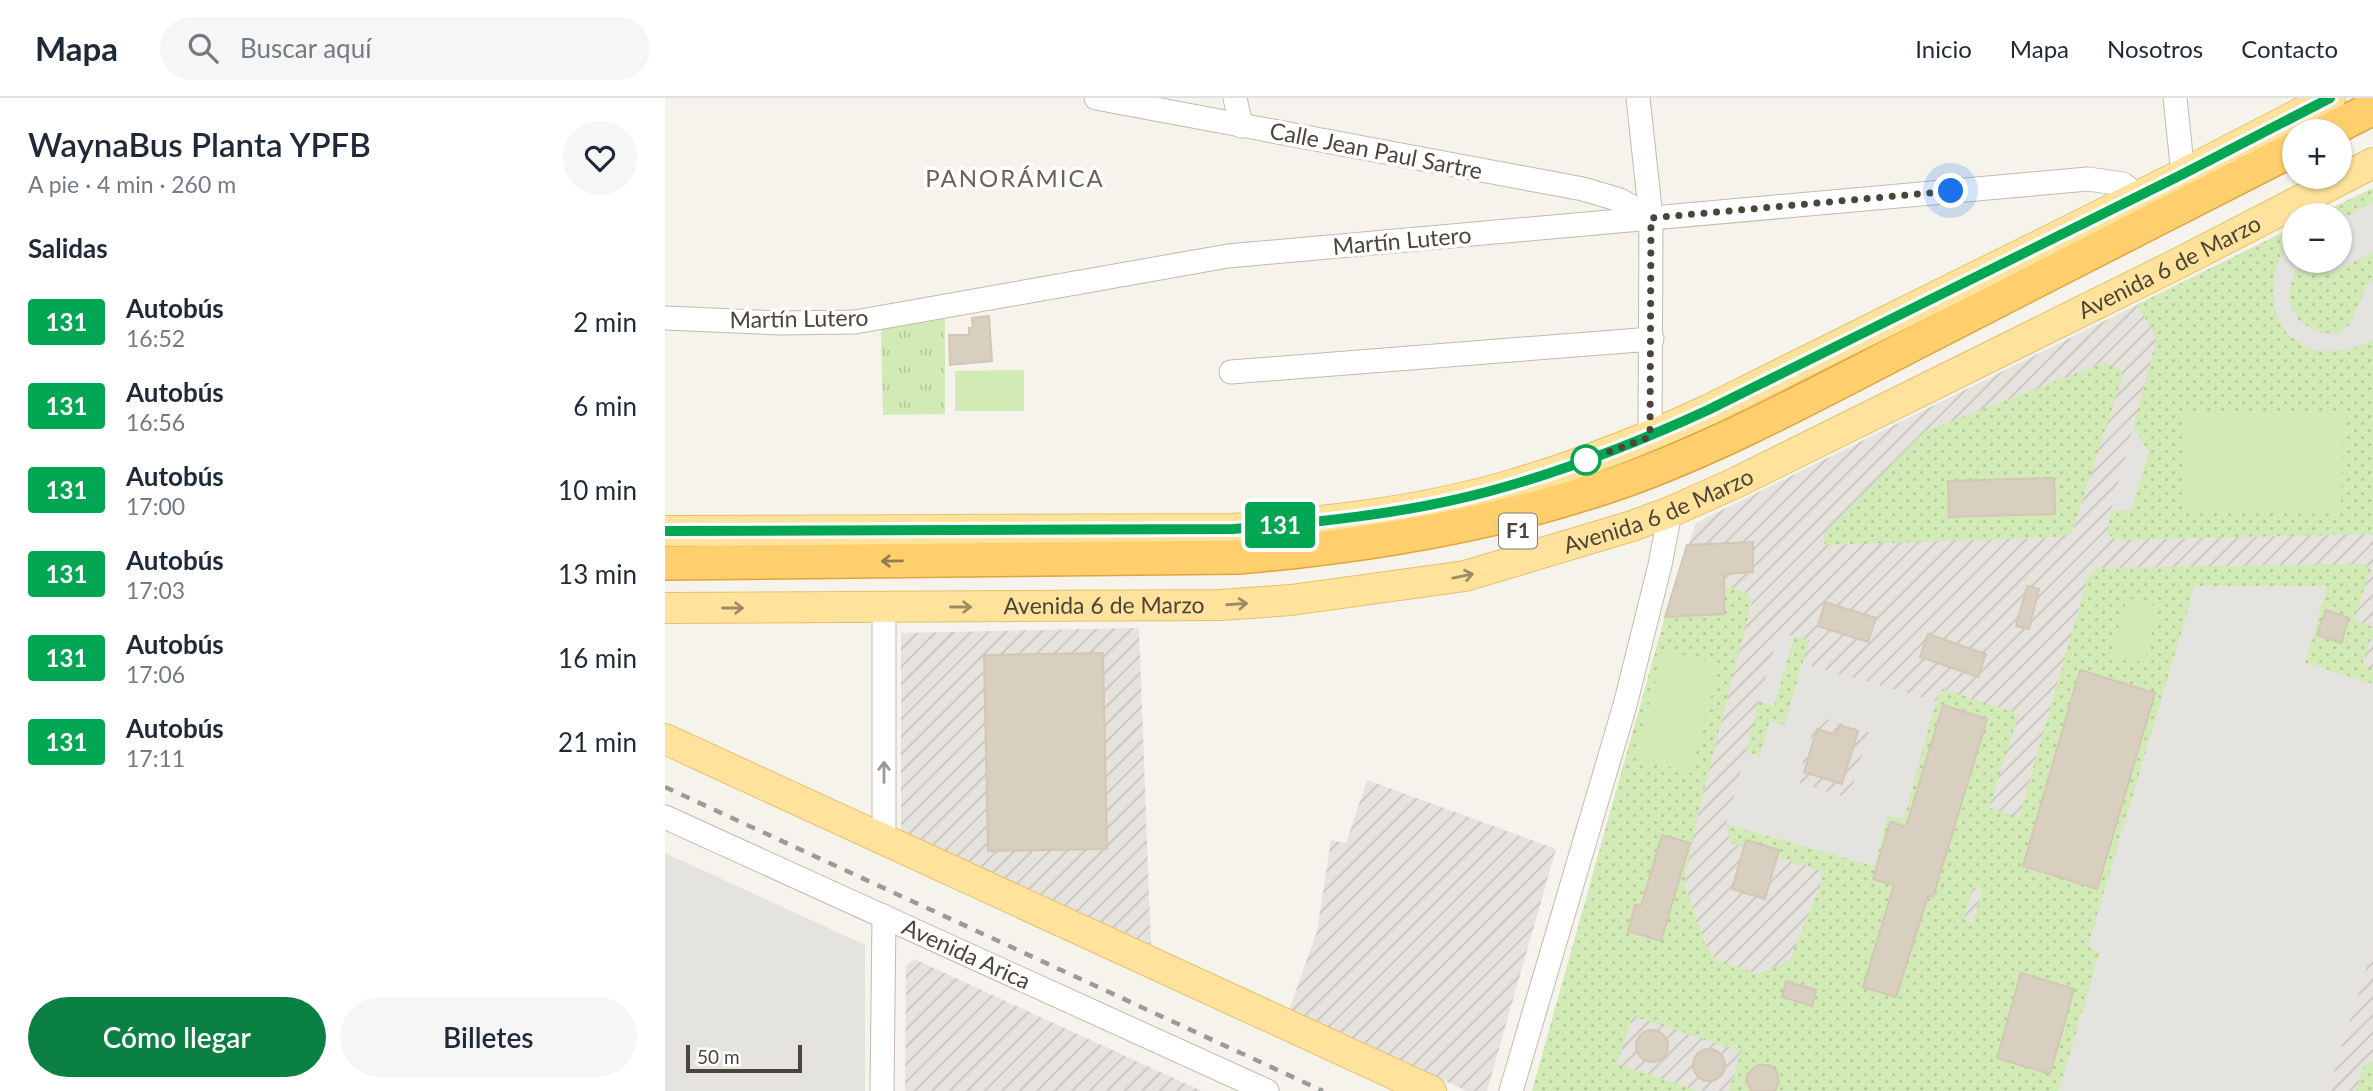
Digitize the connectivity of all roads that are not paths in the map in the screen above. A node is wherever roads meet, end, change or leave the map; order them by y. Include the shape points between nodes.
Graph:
1 (1096, 98) edge
2 (1235, 98) edge
3 (1639, 98) edge
4 (2175, 98) edge
5 (2330, 98) edge
6 (2373, 108) edge
7 (2351, 119) edge
8 (1241, 126) junction
9 (2373, 131) edge
10 (2352, 142) edge
11 (2282, 155) edge
12 (2373, 163) edge
13 (2183, 174) junction
14 (2282, 177) edge
15 (2138, 196) junction
16 (1651, 218) junction
17 (665, 318) edge
18 (1652, 339) junction
19 (1231, 372) dead end
20 (1650, 437) junction
21 (1670, 512) junction
22 (665, 531) edge
23 (665, 563) edge
24 (665, 586) edge
25 (884, 607) junction
26 (665, 608) edge
27 (665, 739) edge
28 (665, 817) edge
29 (884, 840) junction
30 (884, 916) junction
31 (882, 1091) edge
32 (1267, 1091) edge
33 (1431, 1091) edge
34 (1511, 1091) edge

1 - 8 street, Calle Jean Paul Sartre
2 - 8 street
3 - 16 street
4 - 13 street
5 - 13 main road
6 - 7 highway
8 - 16 street, Calle Jean Paul Sartre via 1583,189 1621,200
9 - 10 highway
11 -> 23 highway, Avenida 6 de Marzo / F1 via 1781,411 1661,466 1443,531 1323,550 1238,556
12 - 21 main road, Avenida 6 de Marzo via 1811,446
13 - 15 main road
14 - 24 highway, Avenida 6 de Marzo / F1 via 1789,427 1641,490 1543,525 1441,551 1320,569 1123,580
15 - 16 street, Martín Lutero via 2123,184 2088,179
15 - 20 main road
16 - 17 street, Martín Lutero via 1228,256 855,322
16 - 18 street
18 - 19 street
18 - 20 street
20 - 22 main road via 1507,486 1316,522 1233,529
25 -> 21 main road, Avenida 6 de Marzo via 1220,605 1361,592 1465,576
21 - 34 street via 1625,705
26 -> 25 main road, Avenida 6 de Marzo
29 -> 25 street
27 - 29 main road
28 - 30 street, Avenida Arica
29 - 33 main road
30 - 31 street
30 - 32 street, Avenida Arica

